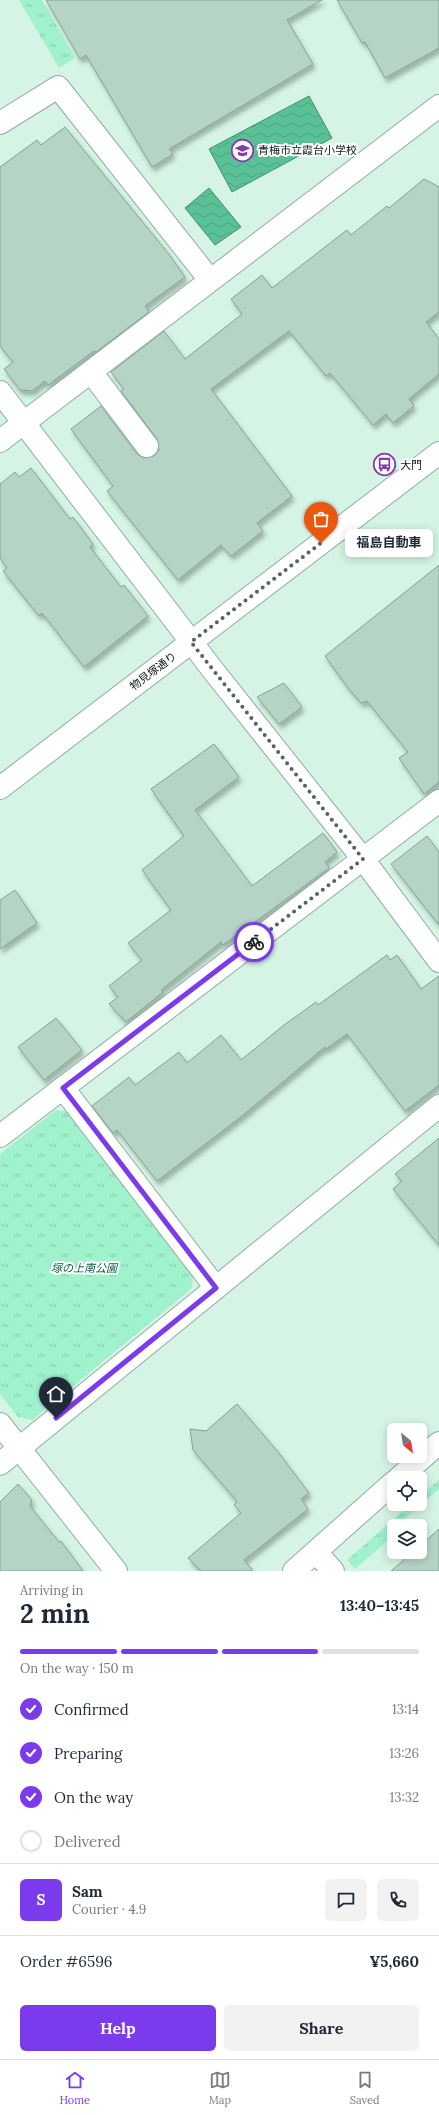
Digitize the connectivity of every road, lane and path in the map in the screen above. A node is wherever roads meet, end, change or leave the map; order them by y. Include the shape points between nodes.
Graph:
1 (439, 106) edge
2 (0, 123) edge
3 (210, 280) junction
4 (91, 372) junction
5 (0, 392) edge
6 (24, 423) junction
7 (0, 441) edge
8 (147, 446) dead end
9 (439, 453) edge
10 (191, 642) junction
11 (0, 788) edge
12 (439, 801) edge
13 (363, 859) junction
14 (439, 961) edge
15 (63, 1088) junction
16 (439, 1106) edge
17 (0, 1136) edge
18 (216, 1288) junction
19 (0, 1424) edge
20 (438, 1447) edge
21 (19, 1448) junction
22 (0, 1464) edge
23 (408, 1471) edge
24 (387, 1488) edge
25 (316, 1552) junction
26 (116, 1571) edge
27 (294, 1571) edge
28 (333, 1571) edge

1 - 3 street
2 - 3 street via 58,88
3 - 4 street
4 - 6 street
4 - 8 street
5 - 6 street
6 - 7 street
6 - 10 street
9 - 10 street, 物見塚通り
10 - 11 street, 物見塚通り
10 - 13 street
12 - 13 street
13 - 14 street
13 - 15 street
15 - 17 street
15 - 18 street
16 - 18 street
18 - 21 street
19 - 21 street
20 - 23 street
21 - 22 street
21 - 26 street
24 - 25 street
25 - 27 street
25 - 28 street

